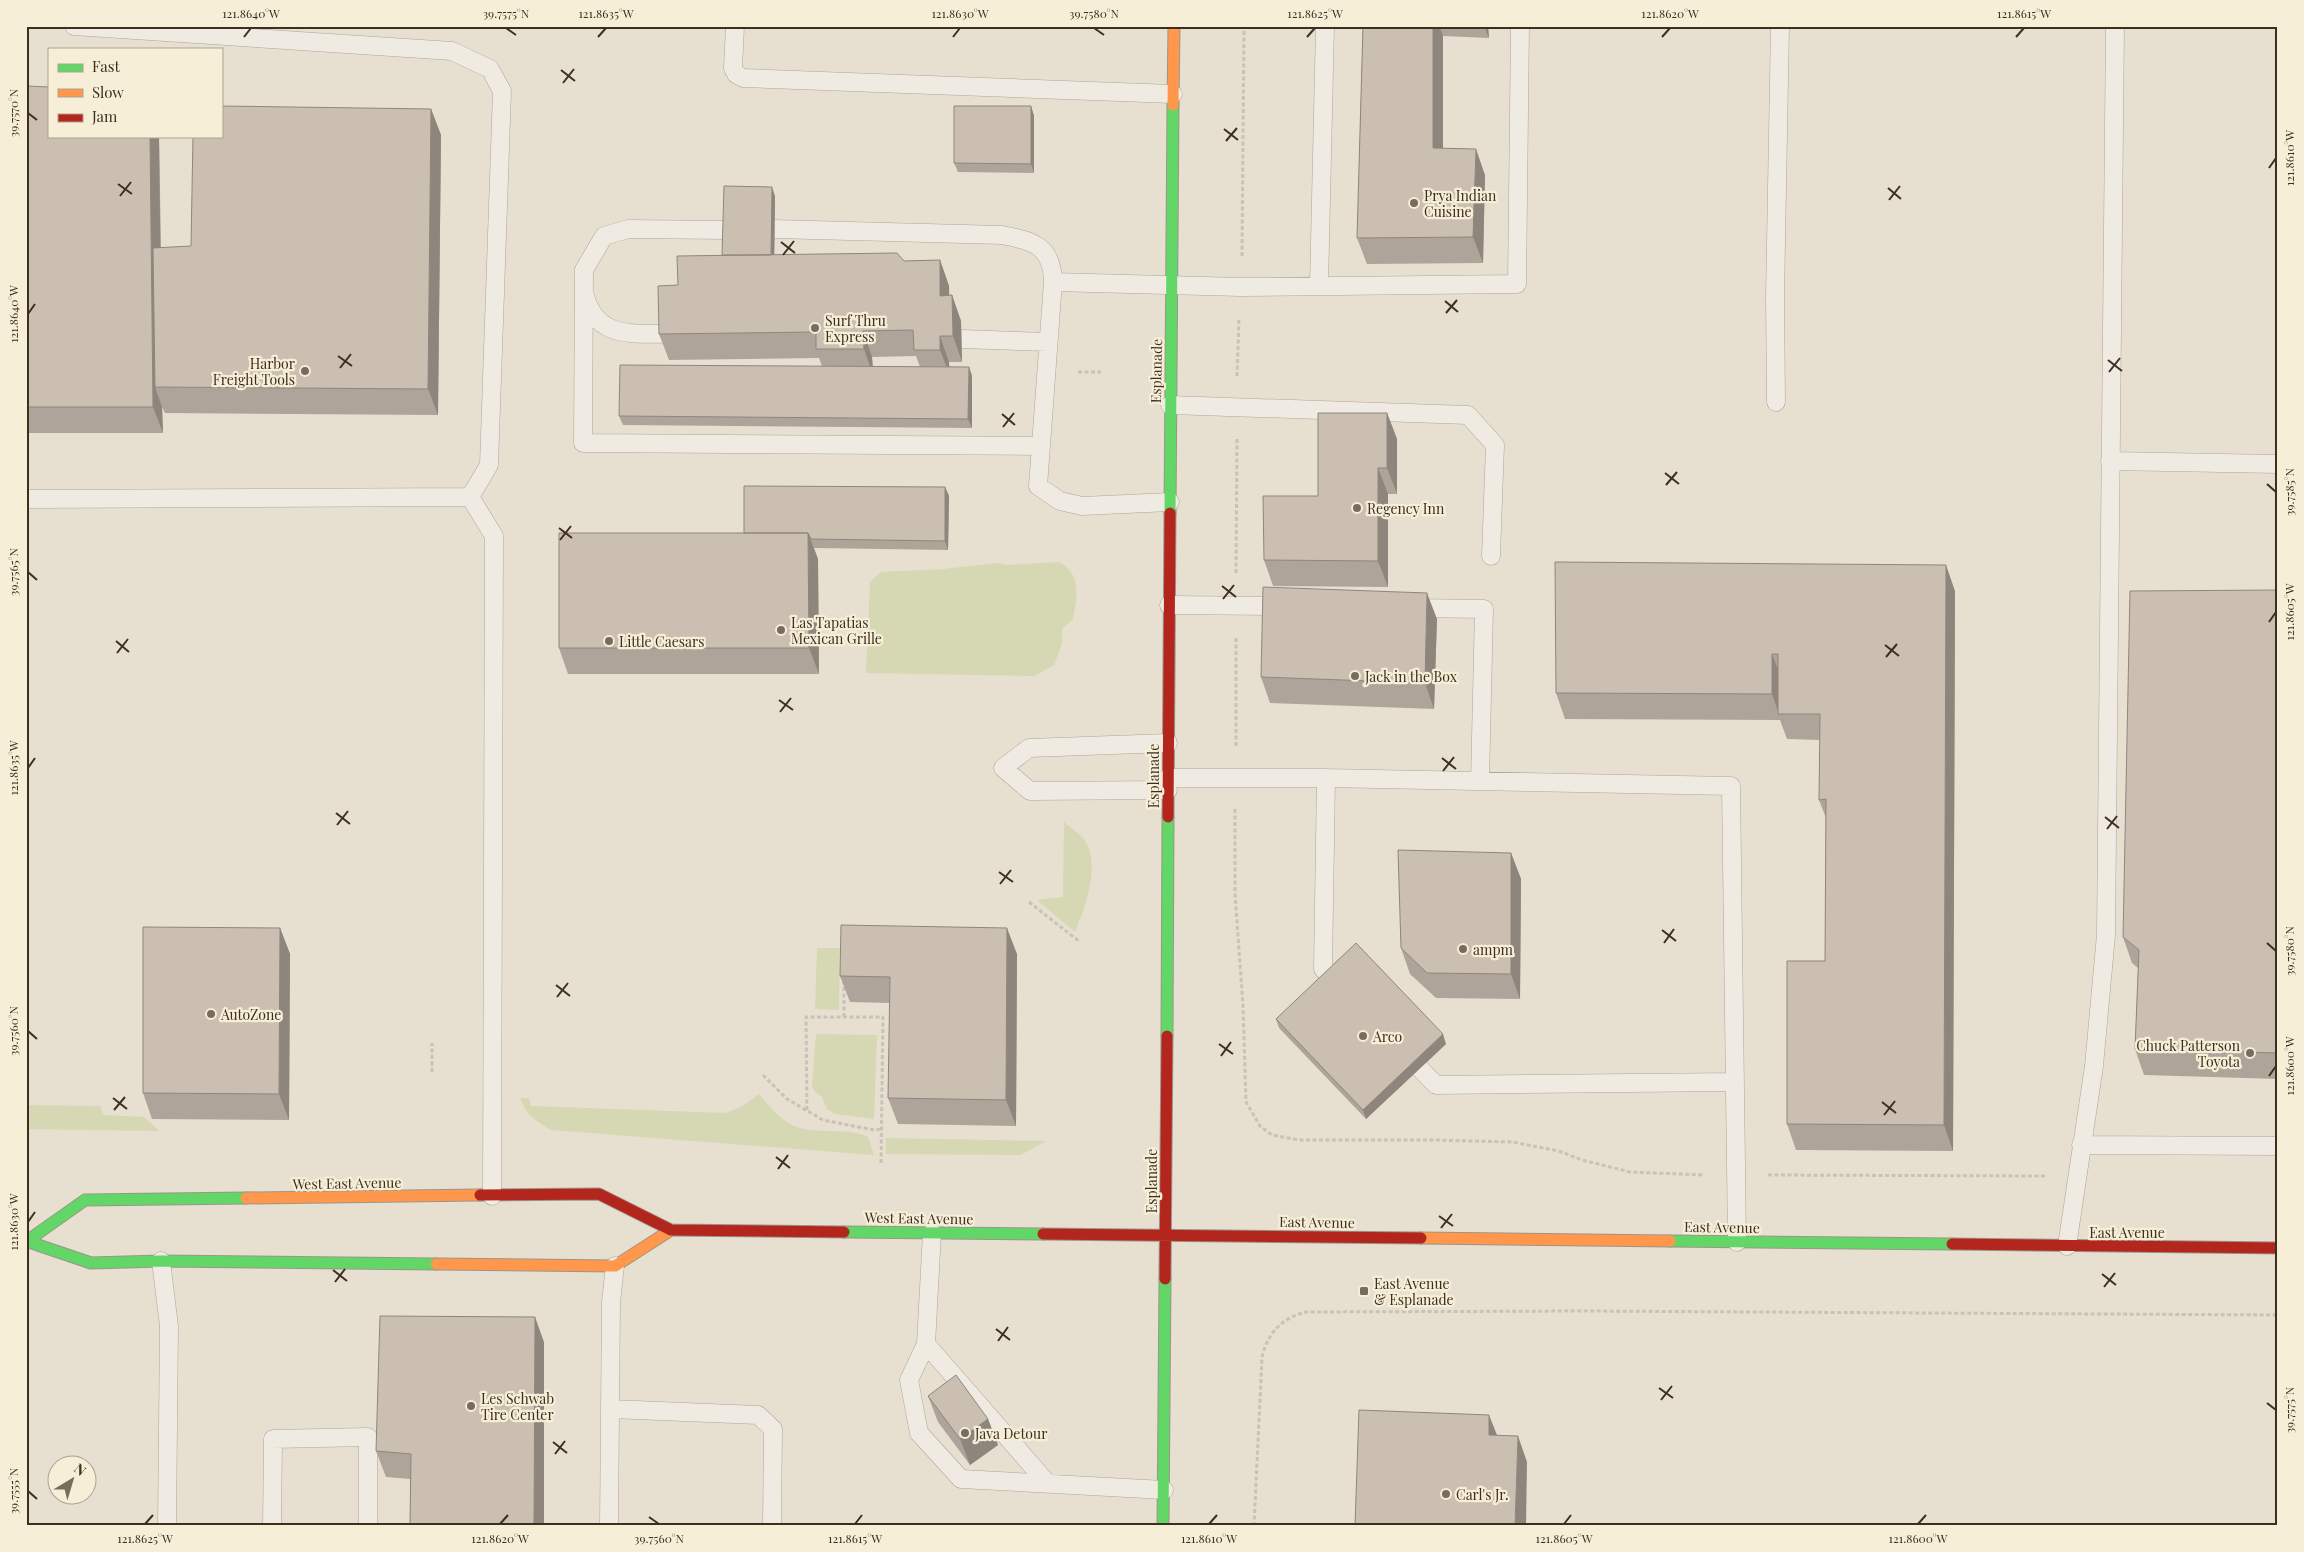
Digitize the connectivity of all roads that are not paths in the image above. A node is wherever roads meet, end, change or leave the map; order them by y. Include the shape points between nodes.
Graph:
1 (74, 26) edge
2 (735, 26) edge
3 (1174, 26) edge
4 (1325, 26) edge
5 (1520, 26) edge
6 (1780, 26) edge
7 (2115, 26) edge
8 (1173, 94) junction
9 (774, 229) edge
10 (726, 230) edge
11 (1053, 282) junction
12 (1172, 285) junction
13 (1318, 286) junction
14 (583, 288) junction
15 (668, 334) edge
16 (962, 339) dead end
17 (1048, 342) junction
18 (1776, 402) dead end
19 (1170, 405) junction
20 (1041, 446) junction
21 (2110, 461) junction
22 (2278, 464) edge
23 (470, 497) junction
24 (26, 499) edge
25 (1170, 502) junction
26 (1491, 556) dead end
27 (1169, 605) junction
28 (1306, 606) edge
29 (1395, 607) edge
30 (1168, 743) junction
31 (1326, 778) junction
32 (1480, 781) junction
33 (1168, 784) junction
34 (1356, 1003) edge
35 (1390, 1037) edge
36 (1735, 1082) junction
37 (2081, 1145) junction
38 (2278, 1146) edge
39 (492, 1196) junction
40 (671, 1230) junction
41 (932, 1233) junction
42 (1166, 1236) junction
43 (27, 1241) edge
44 (1737, 1242) junction
45 (2067, 1246) junction
46 (2278, 1248) edge
47 (161, 1261) junction
48 (615, 1266) junction
49 (926, 1344) junction
50 (611, 1409) junction
51 (1048, 1484) junction
52 (1164, 1490) junction
53 (167, 1526) edge
54 (272, 1526) edge
55 (368, 1526) edge
56 (609, 1526) edge
57 (772, 1526) edge
58 (1163, 1526) edge

1 - 23 lane via 452,51 490,69 502,91 489,465
2 - 8 lane via 733,68 743,78
3 - 8 main road, Esplanade
4 - 13 lane
5 - 13 lane via 1517,284
6 - 18 lane
7 - 21 lane
8 - 12 main road, Esplanade
9 - 11 lane via 1002,235 1030,240 1048,258
10 - 14 lane via 628,229 604,236 584,270
11 - 12 lane
11 - 17 lane
12 - 13 lane
12 - 19 main road, Esplanade
14 - 15 lane via 589,311 605,325 621,333
14 - 20 lane via 583,443
16 - 17 lane
17 - 20 lane
19 - 25 main road, Esplanade
19 - 26 lane via 1468,415 1495,445
20 - 25 lane via 1038,486 1060,501 1082,506
21 - 22 lane
21 - 37 lane via 2106,935 2094,1066
23 - 24 lane
23 - 39 lane via 494,536
25 - 27 main road, Esplanade
27 - 28 lane
27 - 30 main road, Esplanade
29 - 32 lane via 1484,609
30 - 33 main road, Esplanade
30 - 33 lane via 1029,748 1003,768 1030,791
31 - 32 lane
31 - 33 lane via 1235,778
31 - 34 lane via 1323,969
32 - 36 lane via 1731,786
33 - 42 main road, Esplanade
35 - 36 lane via 1436,1085
36 - 44 lane
37 - 38 lane
37 - 45 lane
39 - 40 main road, West East Avenue via 599,1194
39 - 43 main road, West East Avenue via 85,1200
40 - 41 main road, West East Avenue
40 - 48 main road
41 - 42 main road, West East Avenue
41 - 49 lane
42 - 44 main road, East Avenue
42 - 52 main road, Esplanade
43 - 47 main road, West East Avenue via 91,1263
44 - 45 main road, East Avenue
45 - 46 main road, East Avenue
47 - 48 main road, West East Avenue
47 - 53 lane via 169,1326
48 - 50 lane via 611,1302
49 - 51 lane
49 - 51 lane via 909,1380 919,1433 961,1479
50 - 56 lane
50 - 57 lane via 758,1415 773,1429
51 - 52 lane
52 - 58 main road, Esplanade
54 - 55 lane via 273,1439 368,1437

